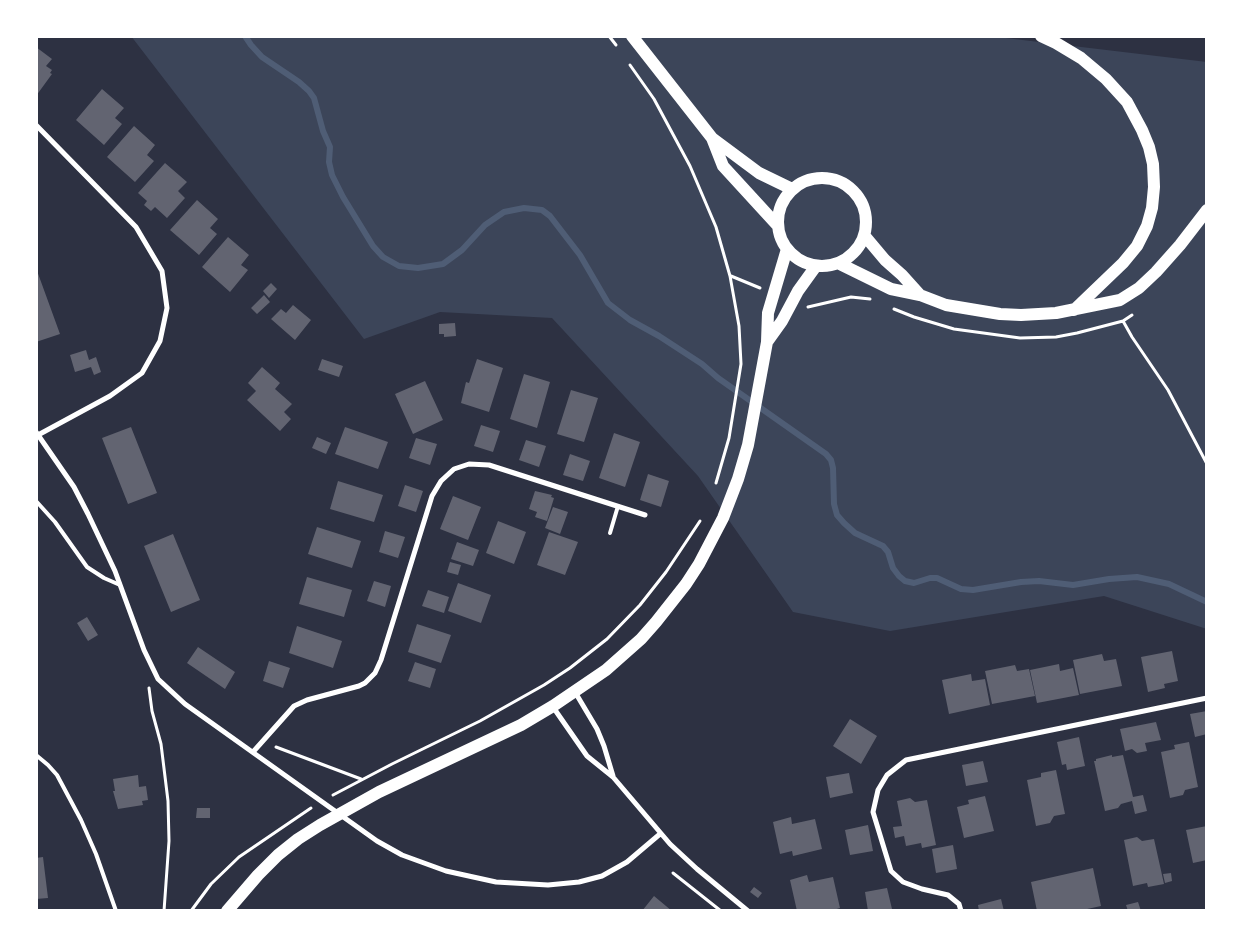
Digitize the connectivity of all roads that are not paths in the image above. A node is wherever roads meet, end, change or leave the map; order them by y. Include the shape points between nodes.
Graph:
1 (632, 36) edge
2 (1040, 36) edge
3 (36, 125) edge
4 (712, 138) junction
5 (792, 189) junction
6 (1207, 210) edge
7 (778, 226) junction
8 (864, 235) junction
9 (787, 249) junction
10 (838, 263) junction
11 (816, 266) junction
12 (920, 296) junction
13 (1074, 310) junction
14 (767, 342) junction
15 (37, 434) edge
16 (36, 501) edge
17 (618, 506) junction
18 (644, 515) dead end
19 (610, 533) dead end
20 (120, 585) junction
21 (575, 692) junction
22 (1207, 698) edge
23 (553, 706) junction
24 (253, 752) junction
25 (36, 754) edge
26 (613, 777) junction
27 (660, 834) junction
28 (116, 911) edge
29 (227, 911) edge
30 (748, 911) edge
31 (961, 911) edge

1 - 4 main road
2 - 13 main road via 1081,58 1127,102 1142,130 1153,164 1152,208 1137,246
3 - 15 street via 136,227 162,271 167,308 160,341 142,373 110,396
4 - 5 main road via 759,173
4 - 7 main road via 723,166
5 - 7 main road via 779,210
5 - 8 main road via 812,178 824,177 846,184 863,206
6 - 13 main road via 1180,245 1138,288 1120,300
7 - 9 main road
8 - 10 main road via 854,252
8 - 12 main road
9 - 11 main road via 795,257
9 - 14 main road via 768,316
10 - 11 main road
10 - 12 main road via 891,289
11 - 14 main road
12 - 13 main road via 946,305 1000,314 1039,315
14 - 21 main road via 744,462 724,518 699,564 656,622 617,661
15 - 20 street via 74,488
16 - 20 lane via 87,567
17 - 18 street
17 - 19 lane
17 - 24 street via 488,465 469,464 454,469 432,496 375,672 359,686 294,706
20 - 24 street via 158,679 185,704
21 - 23 main road
21 - 26 street via 597,729
22 - 31 street via 906,760 887,775 878,790 873,812 891,871 904,882 922,890 948,895
23 - 26 street via 587,756
23 - 29 main road via 521,725 379,792 298,839 258,875
24 - 27 street via 377,841 423,864 469,877 519,884 579,882 616,869
25 - 28 lane via 57,775 81,820
26 - 27 street
27 - 30 street

